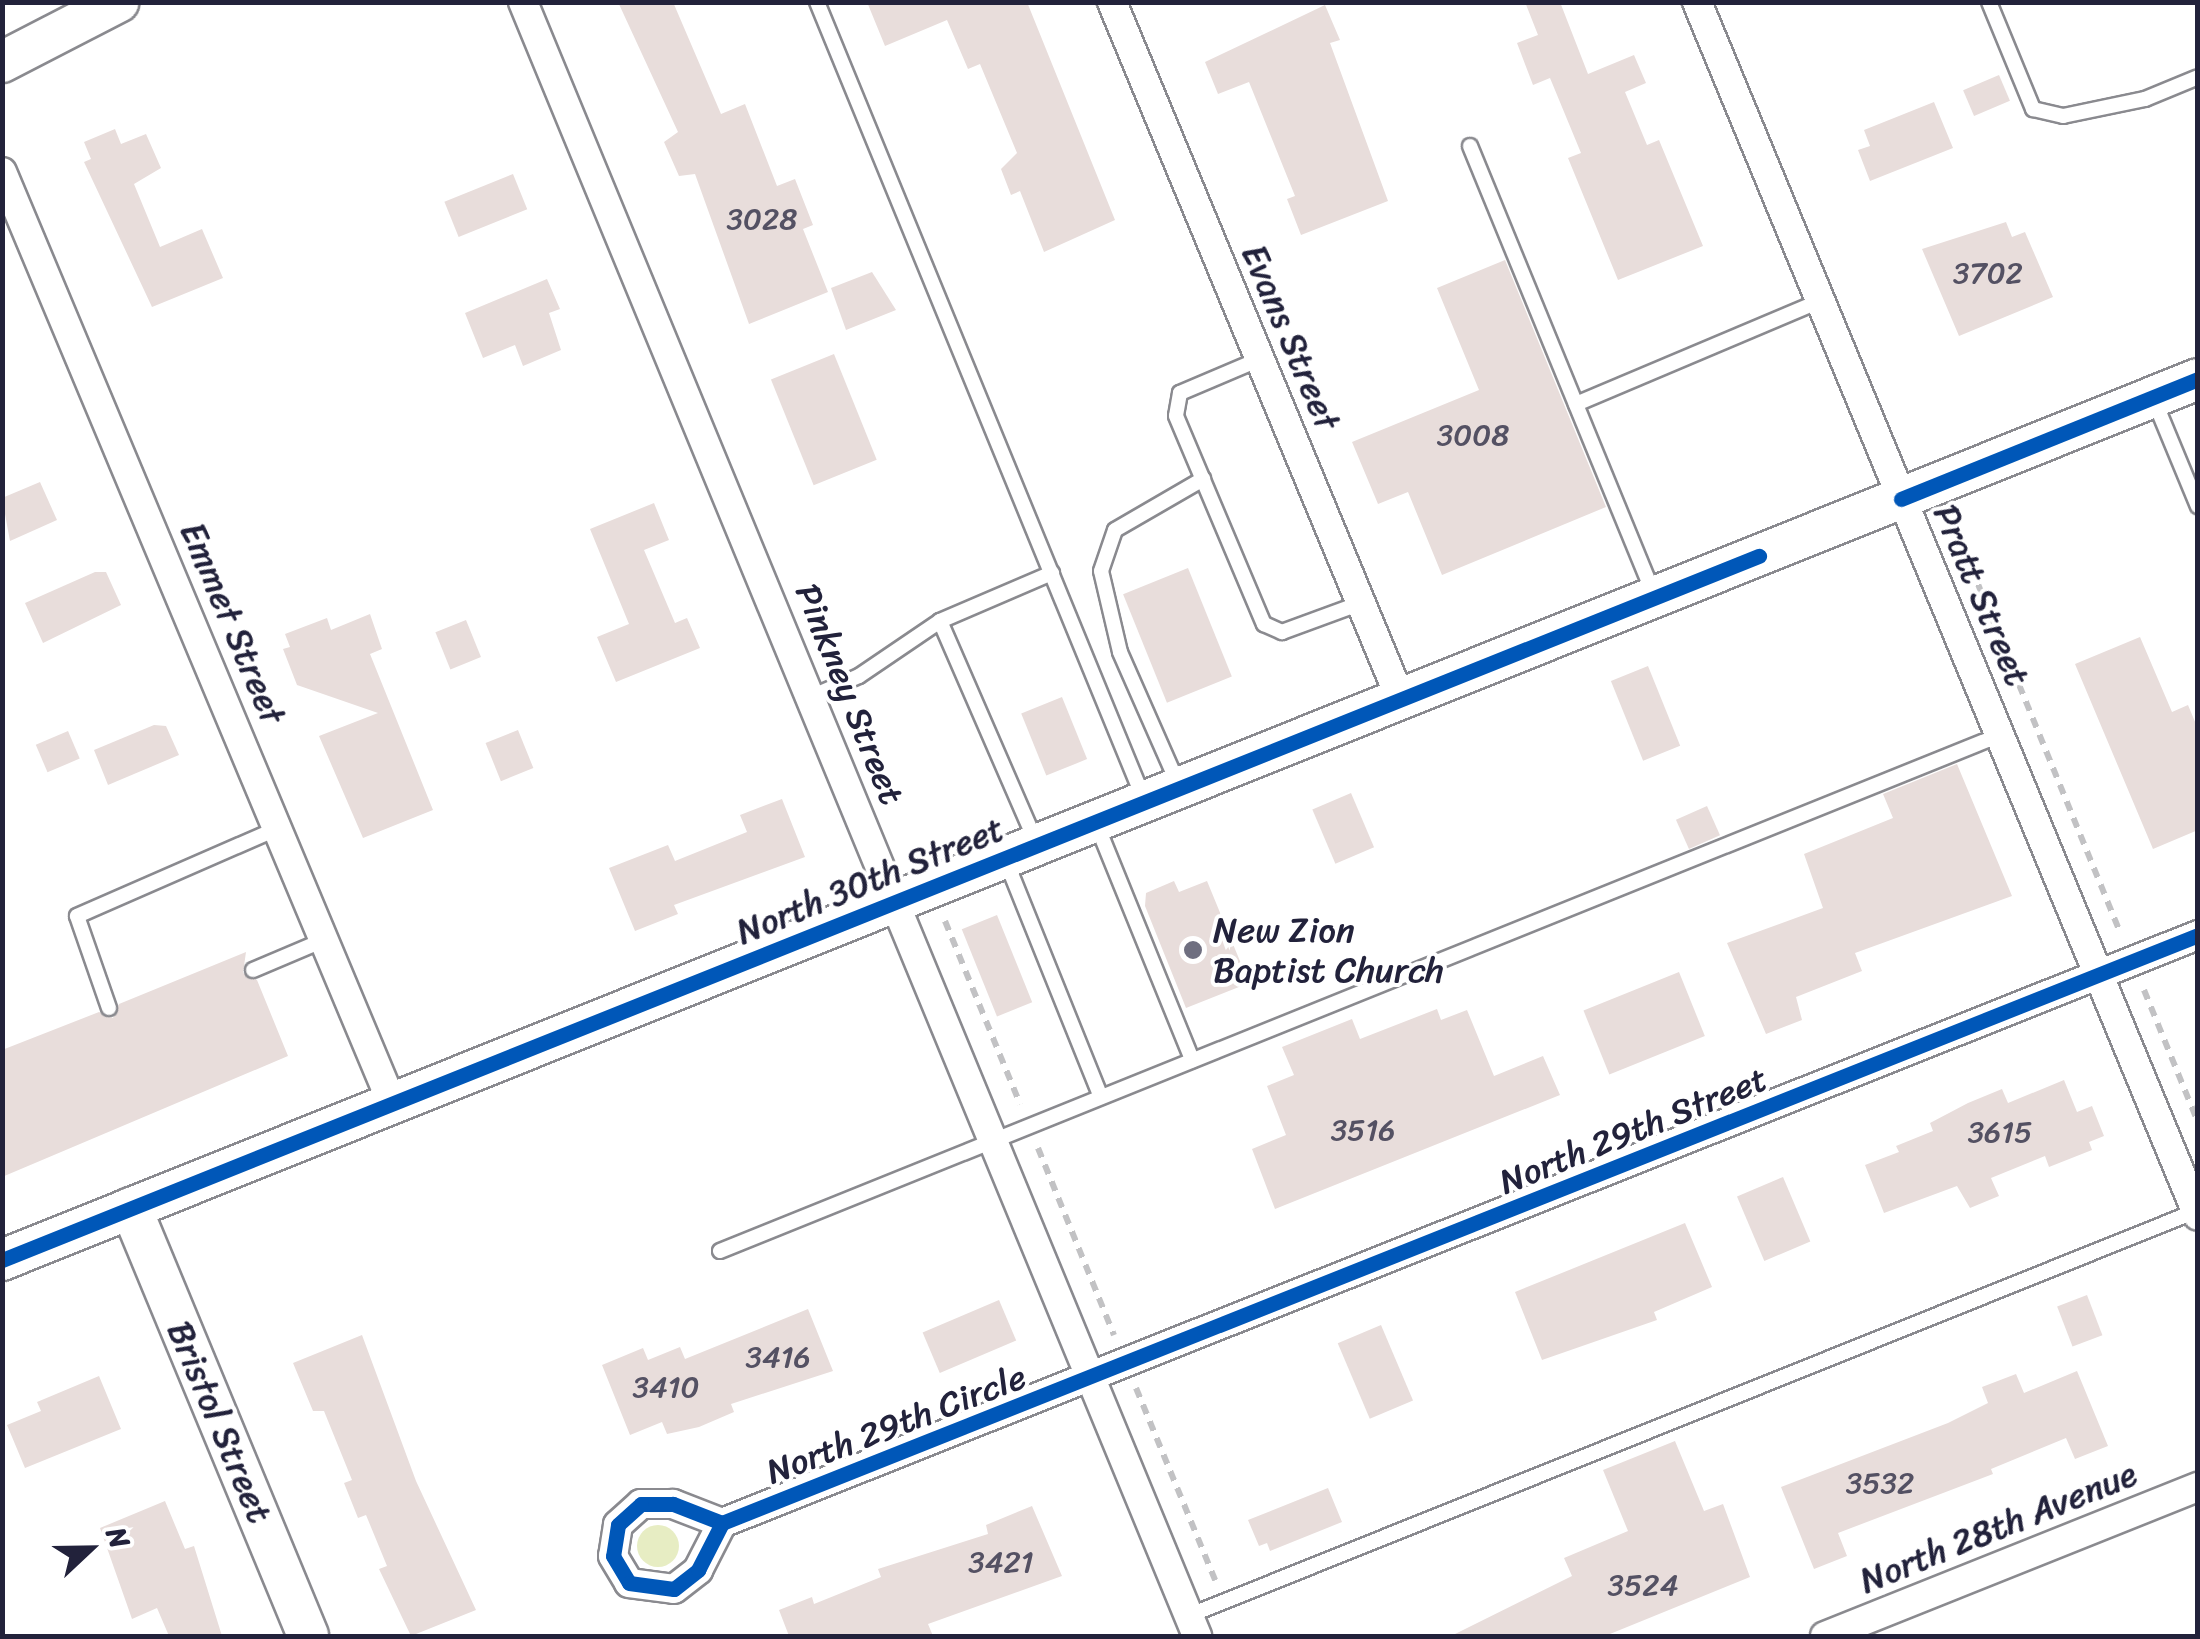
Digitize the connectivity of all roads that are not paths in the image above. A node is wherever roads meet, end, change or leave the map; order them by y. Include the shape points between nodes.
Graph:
1 (118, 2) edge
2 (523, 2) edge
3 (817, 2) edge
4 (1112, 2) edge
5 (1698, 2) edge
6 (1989, 2) edge
7 (2, 62) edge
8 (2198, 78) edge
9 (1470, 146) dead end
10 (2, 172) edge
11 (1820, 301) junction
12 (1260, 359) junction
13 (2198, 379) edge
14 (2152, 398) junction
15 (1576, 404) junction
16 (1203, 479) junction
17 (1920, 492) junction
18 (2198, 506) edge
19 (1052, 574) junction
20 (1655, 598) junction
21 (1361, 603) junction
22 (940, 621) junction
23 (811, 696) junction
24 (1401, 700) junction
25 (2000, 735) junction
26 (1163, 795) junction
27 (1096, 822) junction
28 (278, 828) junction
29 (1021, 852) junction
30 (896, 902) junction
31 (2198, 934) edge
32 (324, 940) junction
33 (252, 970) dead end
34 (2098, 974) junction
35 (110, 1008) dead end
36 (1192, 1060) junction
37 (1101, 1097) junction
38 (392, 1103) junction
39 (994, 1140) junction
40 (131, 1208) junction
41 (2197, 1213) edge
42 (720, 1251) dead end
43 (2, 1260) edge
44 (1091, 1380) junction
45 (2198, 1487) edge
46 (722, 1523) dead end
47 (1193, 1626) edge
48 (308, 1636) edge
49 (1826, 1636) edge

1 - 7 main road
2 - 23 street, Pinkney Street
3 - 19 lane
4 - 12 street, Evans Street
5 - 11 street, Pratt Street
6 - 8 lane via 2032,109 2063,116 2145,99
9 - 15 lane
10 - 28 street, Emmet Street
11 - 15 lane
11 - 17 street, Pratt Street
12 - 16 lane via 1180,393 1176,416
12 - 21 street, Evans Street
13 - 14 main road, North 30th Street
14 - 17 main road, North 30th Street
14 - 18 lane
15 - 20 lane
16 - 21 lane via 1264,624 1282,632
16 - 26 lane via 1115,530 1101,571
17 - 20 main road, North 30th Street
17 - 25 street, Pratt Street
19 - 22 lane
19 - 26 lane
20 - 24 main road, North 30th Street
21 - 24 street, Evans Street
22 - 23 lane via 860,676
22 - 29 lane
23 - 30 street, Pinkney Street
24 - 26 main road, North 30th Street
25 - 34 street, Pratt Street
25 - 36 lane
26 - 27 main road, North 30th Street
27 - 29 main road, North 30th Street
27 - 36 lane
28 - 32 street, Emmet Street
28 - 35 lane via 77,916
29 - 30 main road, North 30th Street
29 - 37 lane
30 - 38 main road, North 30th Street
30 - 39 street, Pinkney Street
31 - 34 street, North 29th Street
32 - 33 lane
32 - 38 street, Emmet Street
34 - 41 street, Pratt Street
34 - 44 street, North 29th Street
36 - 37 lane
37 - 39 lane
38 - 40 main road, North 30th Street
39 - 42 lane
39 - 44 street, Pinkney Street
40 - 43 main road, North 30th Street
40 - 48 main road, Bristol Street
41 - 47 lane via 1224,1601
44 - 46 street, North 29th Circle
44 - 47 street, Pinkney Street
45 - 49 street, North 28th Avenue

